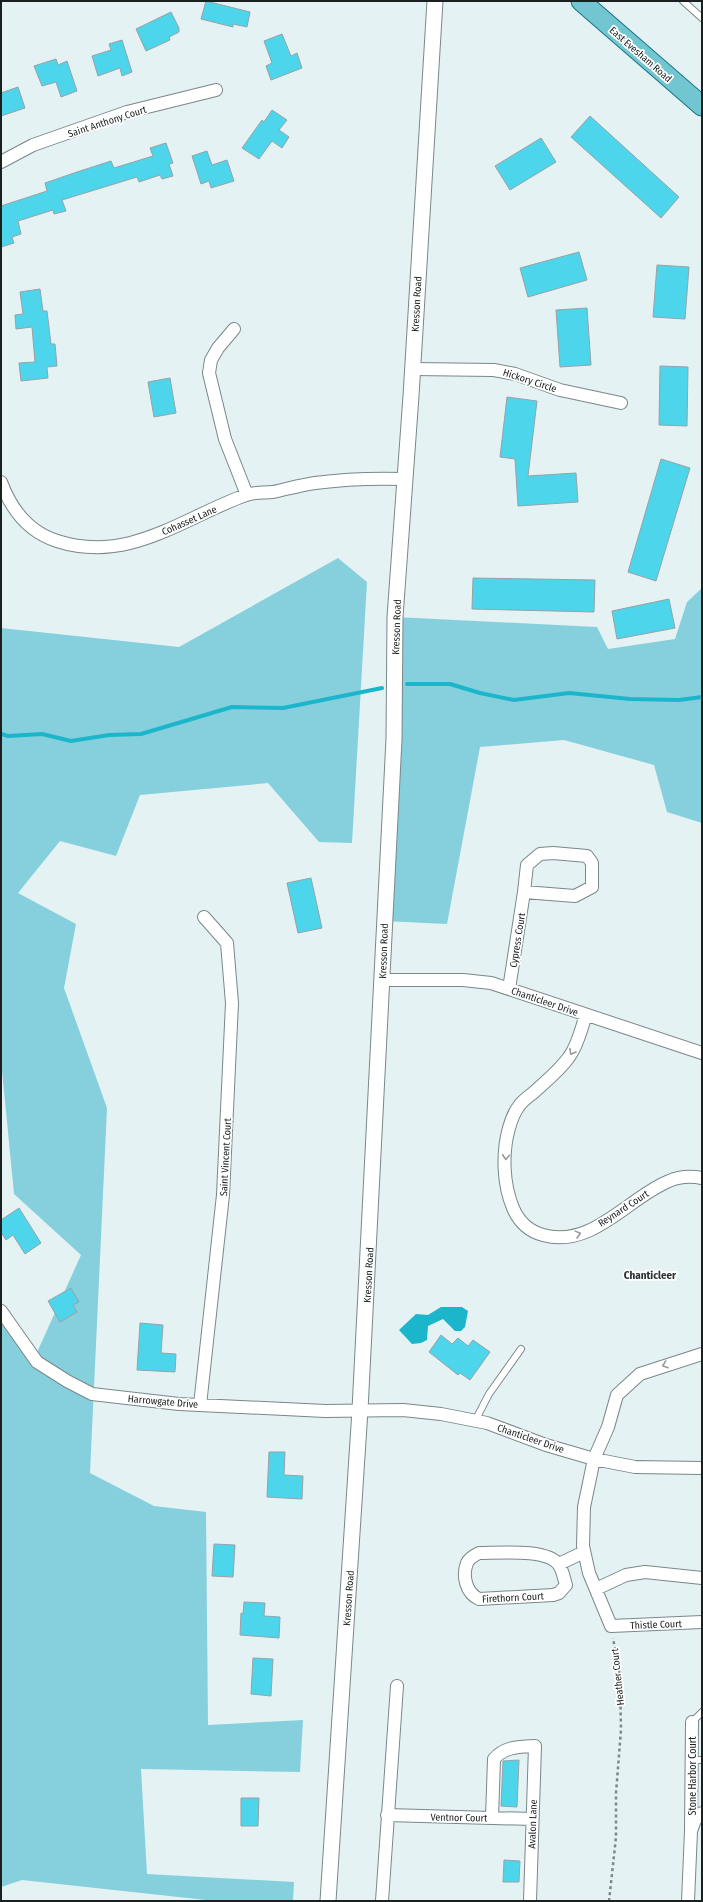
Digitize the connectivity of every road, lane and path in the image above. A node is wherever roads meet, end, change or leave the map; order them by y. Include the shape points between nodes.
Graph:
1 (435, 1) edge
2 (581, 1) edge
3 (683, 1) edge
4 (702, 18) edge
5 (216, 90) dead end
6 (702, 106) edge
7 (1, 162) edge
8 (234, 329) dead end
9 (413, 369) junction
10 (621, 403) dead end
11 (406, 479) junction
12 (1, 482) edge
13 (248, 494) junction
14 (524, 892) junction
15 (204, 917) dead end
16 (383, 980) junction
17 (509, 989) junction
18 (586, 1015) junction
19 (702, 1053) edge
20 (702, 1178) edge
21 (1, 1311) edge
22 (521, 1349) dead end
23 (702, 1354) edge
24 (200, 1405) junction
25 (360, 1410) junction
26 (475, 1421) junction
27 (594, 1459) junction
28 (702, 1468) edge
29 (584, 1552) junction
30 (559, 1564) junction
31 (702, 1578) edge
32 (596, 1589) junction
33 (702, 1622) edge
34 (611, 1626) junction
35 (397, 1686) dead end
36 (702, 1712) edge
37 (692, 1722) joint
38 (697, 1760) edge
39 (702, 1813) edge
40 (387, 1815) junction
41 (492, 1818) junction
42 (532, 1819) junction
43 (691, 1831) junction
44 (328, 1901) edge
45 (382, 1901) edge
46 (530, 1901) edge
47 (609, 1901) edge
48 (688, 1901) edge

1 - 9 street, Kresson Road
2 - 6 main road, East Evesham Road
3 - 4 lane
5 - 7 street, Saint Anthony Court via 127,112 33,145
8 - 13 street via 211,360 209,372 225,439
9 - 10 street, Hickory Circle via 494,370 560,390
9 - 11 street, Kresson Road
11 - 13 street, Cohasset Lane via 370,478 314,483
11 - 16 street, Kresson Road via 395,617 394,739
12 - 13 street, Cohasset Lane via 17,512 28,524 46,537 70,545 92,548 117,547 152,537
14 - 14 street, Cypress Court via 527,865 540,854 553,852 587,856 592,863 592,887 576,896
14 - 17 street, Cypress Court
15 - 24 street, Saint Vincent Court via 227,942 232,1004 223,1195
16 - 17 street, Chanticleer Drive via 463,980
16 - 25 street, Kresson Road
17 - 18 street, Chanticleer Drive
18 - 19 street, Chanticleer Drive
18 -> 20 street, Reynard Court via 570,1056 519,1106 509,1128 505,1159 506,1189 513,1210 523,1225 532,1232 548,1237 567,1237 585,1232 606,1221 646,1192 670,1180 689,1176
21 - 24 street, Harrowgate Drive via 37,1362 92,1394
22 - 26 lane via 489,1394
23 -> 27 street via 640,1374 617,1395 608,1427
24 - 25 street, Harrowgate Drive
25 - 26 street, Chanticleer Drive via 403,1410
25 - 44 street, Kresson Road
26 - 27 street, Chanticleer Drive
27 - 28 street, Chanticleer Drive via 635,1467
27 - 29 street via 584,1507
29 - 30 street
29 - 32 street
30 - 30 street, Firethorn Court via 566,1585 559,1593 553,1595 479,1599 471,1596 468,1590 467,1563 479,1553 549,1556
31 - 32 street via 645,1572 626,1575
32 - 34 street
33 - 34 street, Thistle Court
34 - 47 path, Heather Court via 620,1677 621,1730 616,1792 616,1837
35 - 40 street
36 - 37 lane
37 - 38 street, Stone Harbor Court
38 - 43 street, Stone Harbor Court
39 - 43 street, Stone Harbor Court via 695,1820
40 - 41 street, Ventnor Court
40 - 45 street
41 - 42 street, Ventnor Court
41 - 42 street, Avalon Lane via 494,1758 499,1752 512,1748 535,1746
42 - 46 street, Avalon Lane
43 - 48 street, Stone Harbor Court

